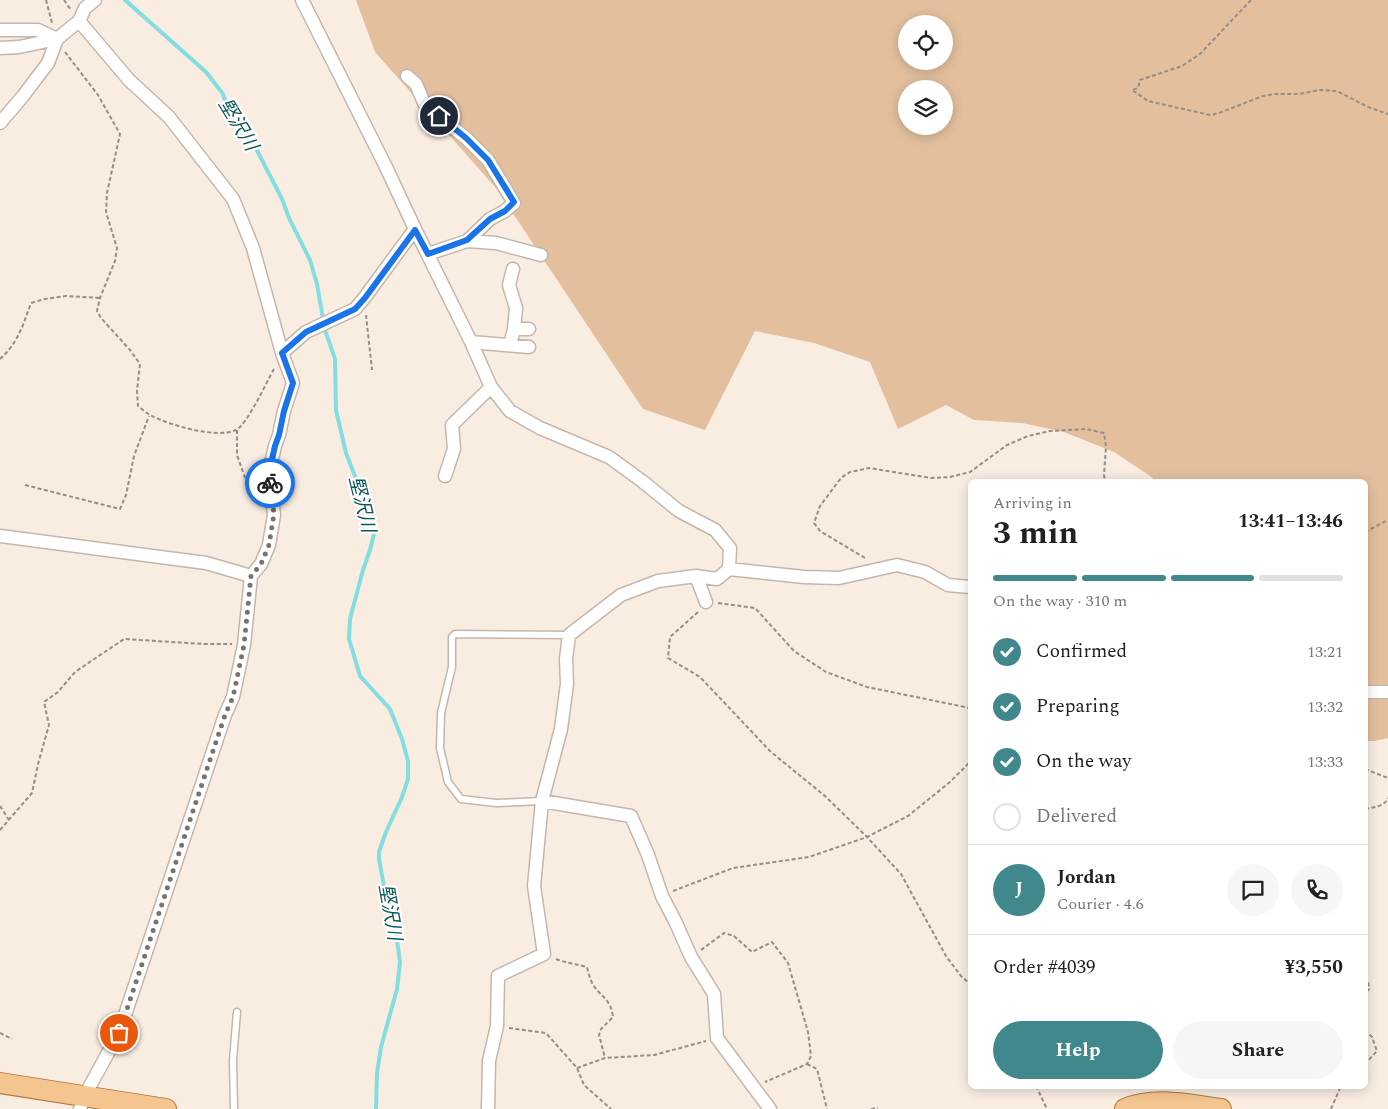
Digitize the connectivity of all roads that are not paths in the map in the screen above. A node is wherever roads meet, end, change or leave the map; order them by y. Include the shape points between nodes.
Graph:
1 (302, 0) edge
2 (90, 4) edge
3 (79, 21) junction
4 (0, 30) edge
5 (56, 39) junction
6 (0, 48) edge
7 (407, 76) dead end
8 (0, 123) edge
9 (415, 230) junction
10 (467, 240) junction
11 (428, 254) junction
12 (541, 255) dead end
13 (513, 269) dead end
14 (514, 329) junction
15 (529, 329) dead end
16 (472, 342) junction
17 (510, 345) junction
18 (529, 347) dead end
19 (282, 353) junction
20 (491, 387) junction
21 (445, 476) dead end
22 (0, 536) edge
23 (729, 569) junction
24 (251, 576) junction
25 (696, 576) junction
26 (968, 587) edge
27 (706, 602) road end
28 (570, 635) junction
29 (1368, 692) edge
30 (1388, 692) edge
31 (542, 801) junction
32 (237, 1012) dead end
33 (0, 1083) edge
34 (82, 1102) edge
35 (136, 1106) edge
36 (166, 1109) edge
37 (234, 1109) edge
38 (488, 1109) edge
39 (770, 1109) edge
40 (1125, 1109) edge
41 (1221, 1109) edge

1 - 9 street
2 - 3 street
3 - 5 street
3 - 19 street via 129,80 169,117 233,199 252,248
4 - 5 street via 38,30
5 - 6 street
5 - 8 street via 48,63
7 - 10 street via 416,84 425,105 488,160 514,202
9 - 11 street
9 - 19 street via 355,309 306,332
10 - 11 street
10 - 12 street
11 - 16 street
13 - 14 street via 509,285 516,308
14 - 15 street
14 - 17 street
16 - 17 street
16 - 20 street
17 - 18 street
19 - 24 street via 293,383 270,468 274,514 269,545 261,564
20 - 21 street via 452,425 454,448
20 - 23 street via 510,411 540,428 609,457 679,511 715,530 730,548
22 - 24 street via 206,563
23 - 25 street via 717,579
23 - 26 street via 839,578 897,564 925,572 948,585
24 - 34 street via 244,645 233,697 119,1033
25 - 27 street
25 - 28 street via 658,581 621,594
28 - 31 street via 561,729
28 - 31 lane via 455,634 452,637 452,667 441,713 440,748 448,782 461,800 496,803
29 - 30 street
31 - 38 street via 534,886 544,954 498,976 497,1026 490,1061
31 - 39 street via 631,816 662,896 691,957 714,994 717,1038
32 - 37 lane via 232,1060
33 - 34 main road
34 - 35 main road
35 - 36 main road
40 - 41 main road via 1135,1104 1160,1102

